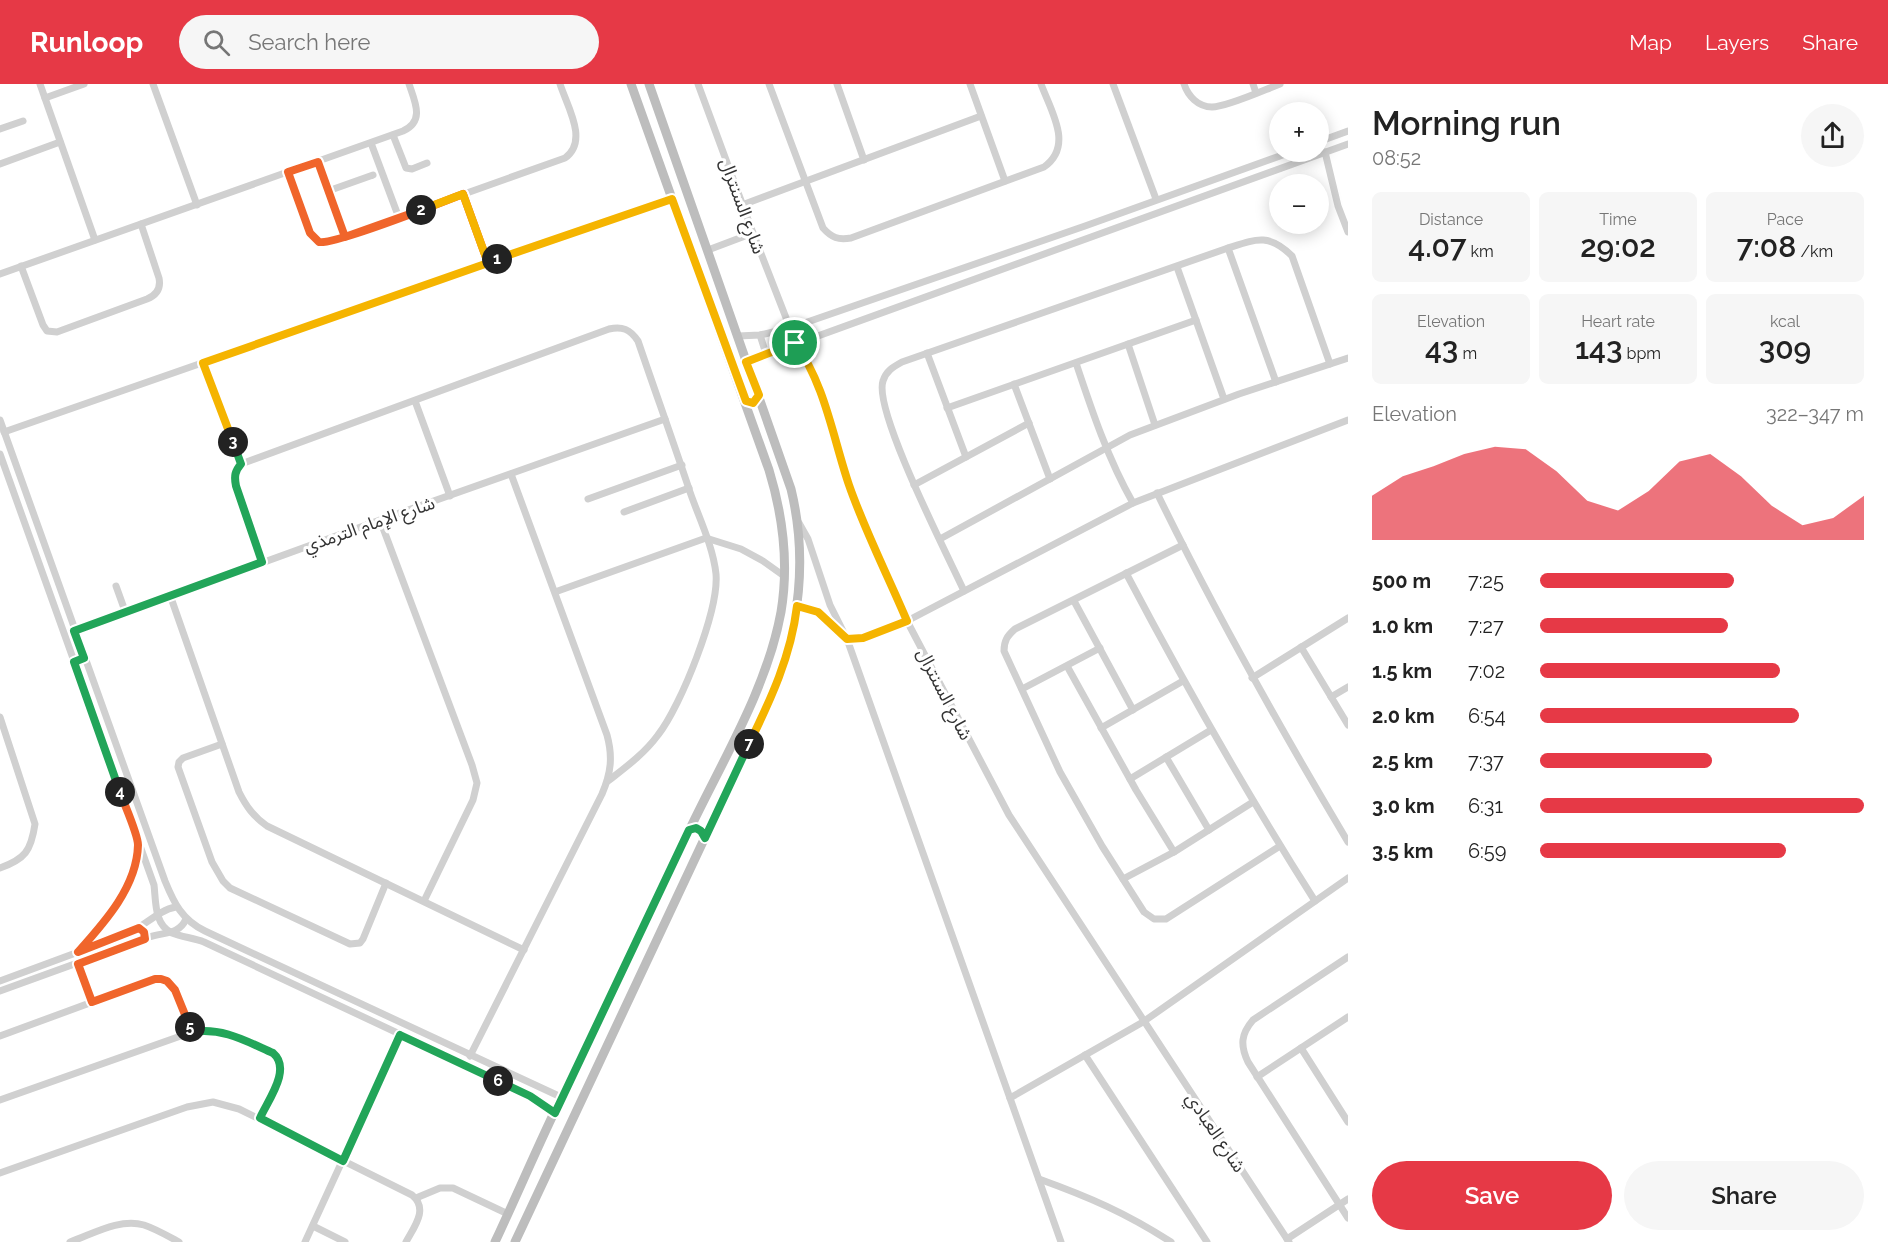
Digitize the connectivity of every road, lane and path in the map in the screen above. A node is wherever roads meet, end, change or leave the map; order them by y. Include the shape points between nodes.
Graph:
1 (40, 84) edge
2 (84, 84) edge
3 (153, 84) edge
4 (409, 84) edge
5 (560, 84) edge
6 (631, 84) edge
7 (649, 84) edge
8 (698, 84) edge
9 (769, 84) edge
10 (837, 84) edge
11 (970, 84) edge
12 (1041, 84) edge
13 (1113, 84) edge
14 (1184, 84) edge
15 (1253, 84) edge
16 (1280, 84) edge
17 (1256, 93) junction
18 (45, 98) junction
19 (981, 116) junction
20 (23, 121) dead end
21 (0, 129) edge
22 (1348, 131) edge
23 (393, 135) junction
24 (1329, 138) edge
25 (60, 142) junction
26 (371, 143) junction
27 (1348, 144) edge
28 (1329, 151) edge
29 (864, 160) junction
30 (1269, 160) edge
31 (318, 162) junction
32 (1297, 162) edge
33 (1327, 162) edge
34 (427, 163) dead end
35 (0, 164) edge
36 (288, 172) junction
37 (373, 175) dead end
38 (1005, 181) junction
39 (805, 182) junction
40 (328, 191) junction
41 (463, 194) junction
42 (672, 199) junction
43 (1156, 200) junction
44 (1348, 202) edge
45 (196, 204) junction
46 (742, 205) junction
47 (1338, 206) junction
48 (399, 218) junction
49 (141, 224) junction
50 (1348, 232) edge
51 (753, 233) junction
52 (345, 237) junction
53 (95, 240) junction
54 (1228, 248) junction
55 (708, 250) junction
56 (488, 263) junction
57 (21, 266) junction
58 (1177, 267) junction
59 (0, 274) edge
60 (1196, 320) junction
61 (790, 328) junction
62 (760, 335) junction
63 (738, 336) junction
64 (795, 343) junction
65 (1128, 344) junction
66 (927, 353) junction
67 (766, 354) junction
68 (1348, 358) edge
69 (746, 362) junction
70 (203, 363) junction
71 (1076, 363) junction
72 (1330, 364) junction
73 (1276, 382) junction
74 (1014, 384) junction
75 (759, 395) junction
76 (743, 397) junction
77 (1224, 399) junction
78 (415, 401) junction
79 (947, 408) junction
80 (665, 419) junction
81 (0, 420) edge
82 (1348, 420) edge
83 (1029, 423) junction
84 (770, 425) junction
85 (1155, 425) junction
86 (754, 428) junction
87 (4, 432) junction
88 (1106, 448) junction
89 (0, 454) edge
90 (966, 457) junction
91 (241, 464) junction
92 (682, 465) junction
93 (18, 472) junction
94 (511, 474) junction
95 (8, 476) junction
96 (1050, 478) junction
97 (915, 485) junction
98 (689, 488) junction
99 (1157, 492) junction
100 (450, 496) junction
101 (588, 499) dead end
102 (1133, 503) junction
103 (624, 512) dead end
104 (380, 520) junction
105 (798, 523) junction
106 (706, 538) junction
107 (940, 539) junction
108 (1183, 545) junction
109 (262, 562) junction
110 (1126, 573) junction
111 (784, 576) junction
112 (116, 586) dead end
113 (964, 591) junction
114 (555, 592) junction
115 (170, 596) junction
116 (64, 601) junction
117 (1074, 601) junction
118 (54, 604) junction
119 (797, 606) junction
120 (125, 612) junction
121 (1348, 618) edge
122 (907, 621) junction
123 (74, 631) junction
124 (847, 639) junction
125 (1301, 647) junction
126 (1100, 648) junction
127 (84, 658) junction
128 (74, 662) junction
129 (1067, 666) junction
130 (1252, 678) junction
131 (1183, 681) junction
132 (1348, 687) edge
133 (1022, 689) junction
134 (1331, 697) junction
135 (1133, 710) junction
136 (0, 717) edge
137 (1348, 725) edge
138 (1101, 728) junction
139 (1211, 730) junction
140 (222, 744) junction
141 (1166, 757) junction
142 (1130, 779) junction
143 (608, 781) junction
144 (1253, 802) junction
145 (703, 803) junction
146 (717, 813) junction
147 (689, 830) junction
148 (1209, 830) junction
149 (705, 838) junction
150 (1348, 842) edge
151 (138, 843) junction
152 (1280, 846) junction
153 (1174, 852) junction
154 (0, 868) edge
155 (1348, 878) edge
156 (1123, 879) junction
157 (165, 881) junction
158 (386, 883) junction
159 (154, 885) junction
160 (424, 901) junction
161 (1315, 901) junction
162 (176, 907) junction
163 (158, 916) junction
164 (186, 919) junction
165 (139, 928) junction
166 (205, 931) junction
167 (171, 933) junction
168 (145, 939) junction
169 (200, 940) junction
170 (524, 950) junction
171 (78, 952) junction
172 (1348, 957) edge
173 (78, 964) junction
174 (13, 976) junction
175 (0, 981) edge
176 (17, 986) junction
177 (0, 991) edge
178 (352, 1001) junction
179 (92, 1002) junction
180 (362, 1006) junction
181 (347, 1010) junction
182 (358, 1016) junction
183 (1348, 1017) edge
184 (1143, 1022) junction
185 (192, 1032) junction
186 (400, 1035) junction
187 (0, 1036) edge
188 (437, 1040) junction
189 (1301, 1048) junction
190 (433, 1051) junction
191 (1085, 1055) junction
192 (470, 1056) junction
193 (1257, 1077) junction
194 (530, 1083) junction
195 (525, 1093) junction
196 (561, 1097) junction
197 (1010, 1098) junction
198 (0, 1101) edge
199 (555, 1113) junction
200 (260, 1118) junction
201 (1348, 1122) edge
202 (343, 1161) junction
203 (0, 1173) edge
204 (1039, 1179) junction
205 (416, 1198) junction
206 (1348, 1199) edge
207 (1339, 1204) junction
208 (508, 1214) junction
209 (1348, 1218) edge
210 (313, 1226) junction
211 (1288, 1240) edge
212 (70, 1242) edge
213 (179, 1242) edge
214 (305, 1242) edge
215 (345, 1242) edge
216 (406, 1242) edge
217 (495, 1242) edge
218 (515, 1242) edge
219 (1061, 1242) edge
220 (1170, 1242) edge
221 (1207, 1242) edge

1 - 18 street
2 - 18 street
3 - 45 street
4 - 23 street via 417,107 416,118 409,128
5 - 41 street via 577,137 570,154
6 - 42 street
7 - 55 street
8 - 46 street, شارع السنترال
9 - 39 street
10 - 29 street
11 - 19 street
12 - 38 street via 1060,140 1059,151 1044,167
13 - 43 street
14 - 17 street via 1197,103 1211,107
15 - 17 street
16 - 17 street
18 - 25 street
19 - 29 street
19 - 38 street
20 - 21 street
22 - 24 street
23 - 26 street
23 - 34 street via 406,168
25 - 35 street
25 - 53 street
26 - 31 street
26 - 48 street
27 - 28 street
29 - 39 street
30 - 43 street
31 - 36 street
31 - 40 street
32 - 64 street
33 - 47 street
36 - 45 street
36 - 52 street via 312,237 323,243
37 - 40 street
38 - 39 street via 840,239 823,228
39 - 46 street
40 - 52 street
41 - 48 street
41 - 56 street
42 - 56 street
42 - 76 street
43 - 61 street
44 - 47 street
45 - 49 street
46 - 51 street, شارع السنترال
47 - 50 street
48 - 52 street
49 - 53 street
49 - 57 street via 159,278 156,293 57,332 43,326
51 - 55 street
51 - 61 street, شارع السنترال
53 - 57 street
54 - 58 street
54 - 72 street via 1263,239 1279,243 1292,256
54 - 73 street
55 - 63 street
56 - 70 street
57 - 59 street
58 - 60 street
58 - 66 street
60 - 65 street
60 - 77 street
61 - 62 street
62 - 63 street
62 - 67 street
63 - 69 street
64 - 67 street
64 - 122 street, شارع السنترال via 809,363 850,487
65 - 71 street
65 - 85 street
66 - 79 street
66 - 97 street via 890,368 883,381 882,395 890,422
67 - 69 street
68 - 72 street
69 - 75 street
70 - 87 street
70 - 91 street
71 - 74 street
71 - 88 street
72 - 73 street
73 - 77 street
74 - 79 street
74 - 83 street
75 - 76 street via 753,403
75 - 84 street
76 - 86 street
77 - 85 street
78 - 80 street via 617,327 626,329 638,341
78 - 91 street
78 - 100 street
79 - 90 street
80 - 92 street
80 - 94 street, شارع الإمام الترمذي
81 - 87 street
82 - 99 street
83 - 90 street
83 - 96 street
84 - 86 street via 761,418
84 - 105 street
85 - 88 street
86 - 111 street via 776,493 784,542
87 - 93 street
88 - 96 street
88 - 102 street
89 - 95 street
90 - 97 street
91 - 109 street via 234,478
92 - 98 street
92 - 101 street
93 - 95 street
93 - 116 street
94 - 100 street, شارع الإمام الترمذي
94 - 114 street
95 - 118 street
96 - 107 street
97 - 107 street
98 - 103 street
98 - 106 street
99 - 102 street
99 - 108 street
100 - 104 street, شارع الإمام الترمذي
102 - 113 street
104 - 109 street, شارع الإمام الترمذي
104 - 160 street via 477,783 473,800
105 - 119 street via 801,568
105 - 124 street
106 - 111 street via 741,549
106 - 114 street
106 - 143 street via 716,573 716,592 679,699 648,747
107 - 113 street
108 - 110 street
108 - 130 street
109 - 115 street, شارع الإمام الترمذي
110 - 117 street
110 - 131 street
111 - 145 street via 781,611 770,656
112 - 120 street
113 - 122 street
114 - 143 street via 607,735 611,751
115 - 120 street, شارع الإمام الترمذي
115 - 140 street
116 - 118 street
116 - 123 street
117 - 126 street
117 - 133 street via 1008,635 1004,651
118 - 128 street
119 - 124 street via 818,612
119 - 146 street via 795,627 777,684
120 - 123 street, شارع الإمام الترمذي
121 - 125 street
122 - 124 street via 863,638
122 - 184 street, شارع السنترال via 1009,815
123 - 127 street
124 - 197 street
125 - 130 street
125 - 134 street
126 - 129 street
126 - 135 street
127 - 128 street
127 - 157 street
128 - 151 street
129 - 133 street
129 - 138 street
130 - 150 street
131 - 135 street
131 - 139 street
132 - 134 street
133 - 156 street via 1060,772
134 - 137 street
135 - 138 street
136 - 154 street via 35,824 27,852 17,862
138 - 142 street
139 - 141 street
139 - 144 street
140 - 158 street via 239,792 257,819
140 - 158 street via 183,758 177,767 212,862 230,888 355,945 363,939
141 - 142 street
141 - 148 street
142 - 153 street
143 - 170 street
144 - 148 street
144 - 152 street
145 - 146 street via 703,812 713,816
145 - 147 street
146 - 149 street
147 - 149 street via 699,829
147 - 196 street
148 - 153 street
149 - 218 street
151 - 159 street
151 - 171 street via 132,872 119,900
152 - 156 street via 1166,919 1154,919 1144,912
152 - 161 street
153 - 156 street
155 - 161 street
157 - 159 street
157 - 162 street
158 - 160 street
159 - 163 street
160 - 170 street
161 - 184 street
162 - 163 street
162 - 164 street
163 - 165 street
163 - 167 street
164 - 166 street
164 - 167 street via 181,928
165 - 168 street
165 - 171 street
166 - 169 street via 199,934
166 - 178 street
167 - 168 street
167 - 169 street
168 - 173 street
169 - 181 street
170 - 192 street
171 - 174 street
172 - 193 street via 1245,1029 1243,1051
173 - 176 street
173 - 179 street
174 - 175 street
174 - 176 street
176 - 177 street
178 - 180 street
178 - 181 street
179 - 185 street via 161,979 175,990
179 - 187 street
180 - 182 street
180 - 188 street
181 - 182 street
182 - 186 street
183 - 189 street
184 - 191 street
184 - 211 street, شارع العبادي
185 - 198 street
185 - 200 street via 218,1031 278,1057 281,1073
186 - 190 street
186 - 202 street
188 - 190 street
188 - 192 street
189 - 193 street
189 - 201 street
190 - 195 street
191 - 197 street
191 - 221 street
192 - 194 street
193 - 207 street
194 - 195 street
194 - 196 street
195 - 199 street
196 - 199 street
197 - 204 street
199 - 208 street
200 - 202 street
200 - 203 street via 226,1104 200,1103
202 - 205 street
202 - 210 street
204 - 219 street
204 - 220 street via 1088,1196
205 - 208 street via 440,1188 453,1188
205 - 216 street via 420,1213
206 - 207 street
207 - 209 street
207 - 211 street
208 - 217 street
210 - 214 street
210 - 215 street
212 - 213 street via 123,1223 135,1223

